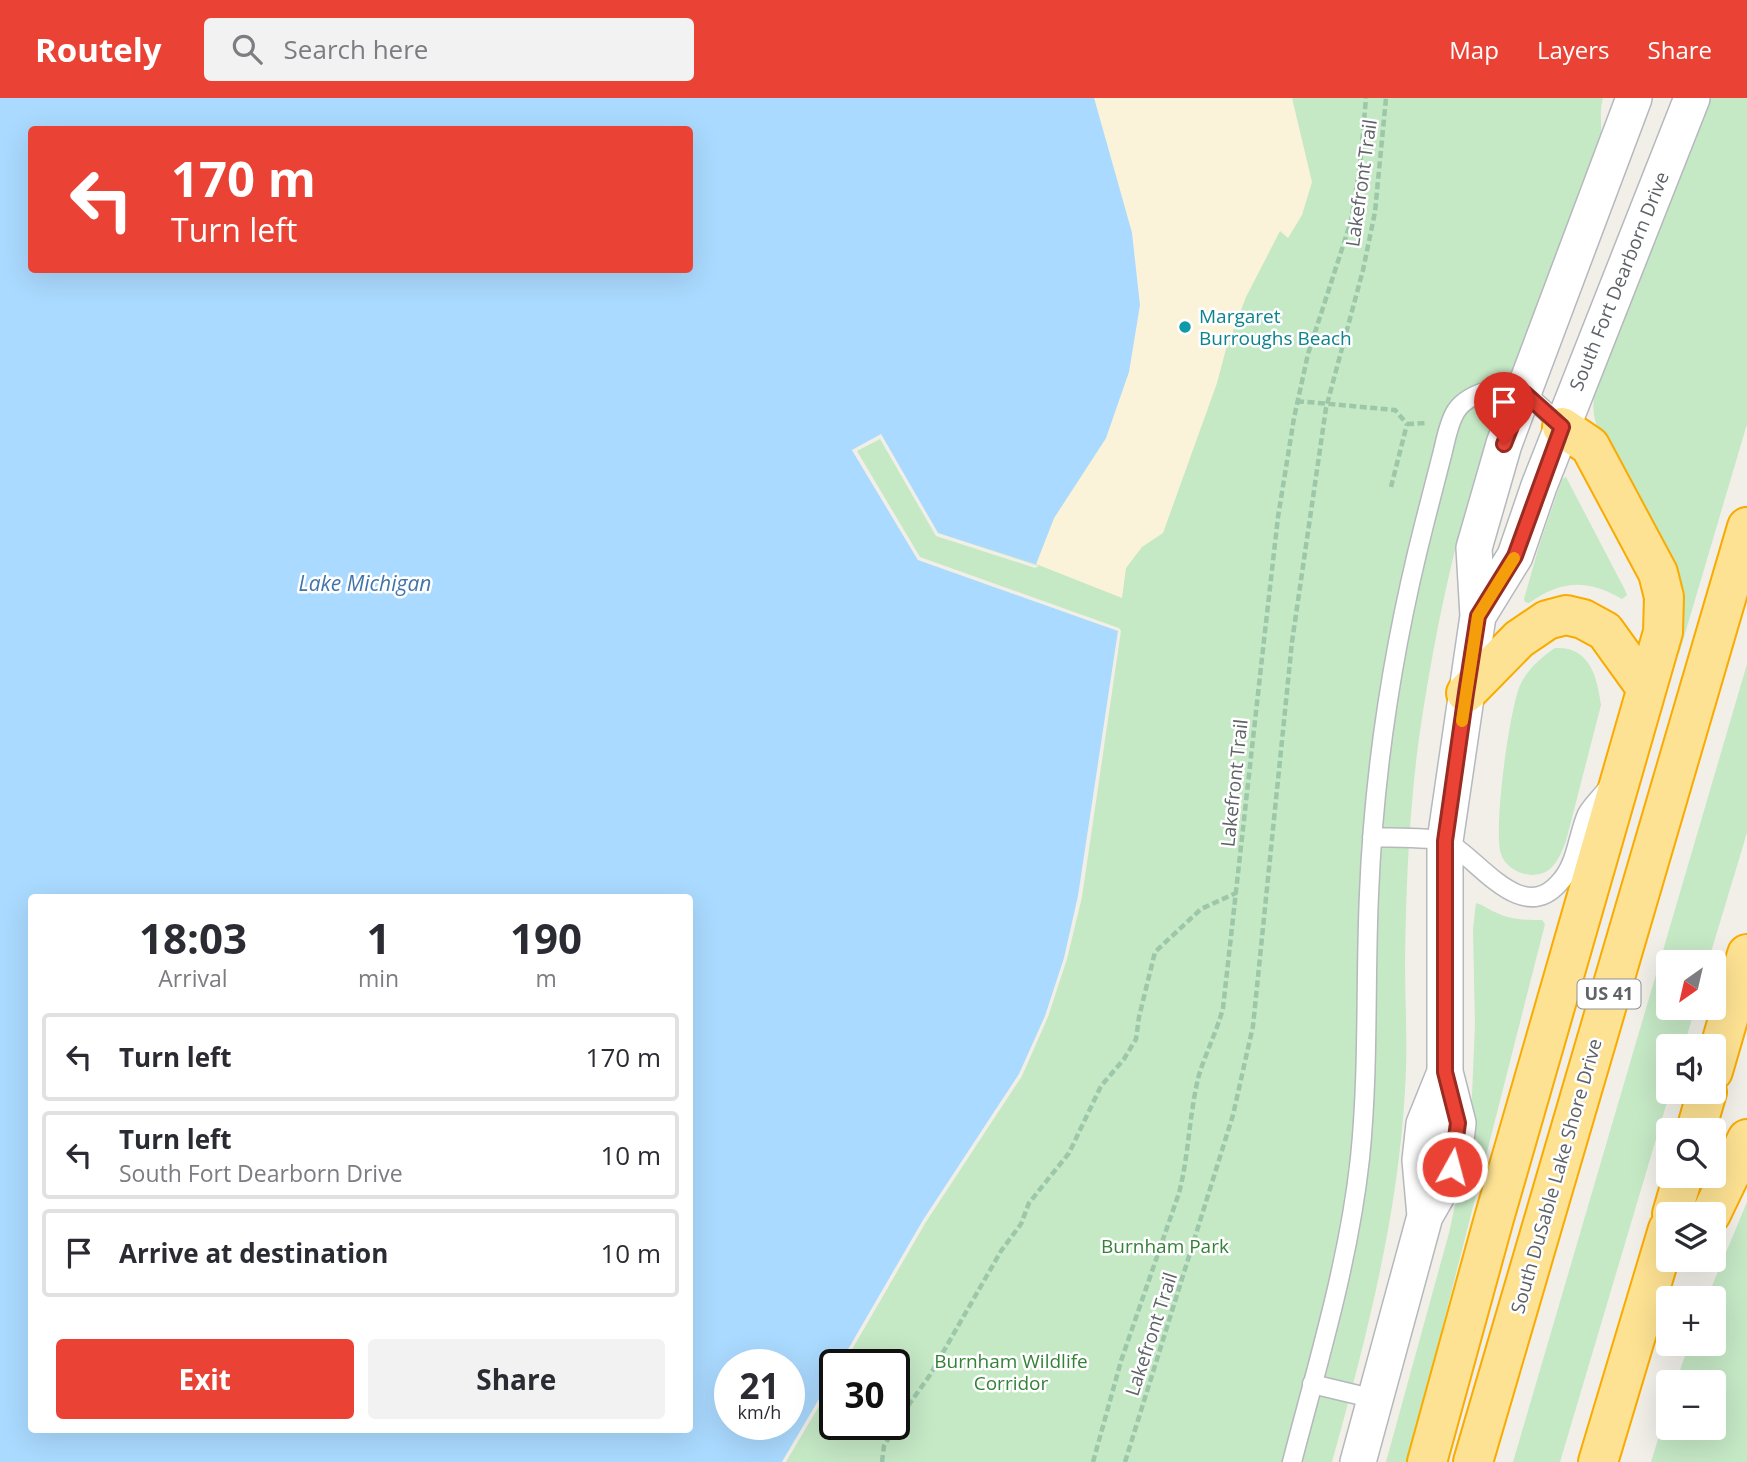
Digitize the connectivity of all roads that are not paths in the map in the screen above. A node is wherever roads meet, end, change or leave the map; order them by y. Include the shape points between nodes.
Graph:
1 (1634, 98) edge
2 (1692, 98) edge
3 (1524, 393) junction
4 (1562, 427) junction
5 (1747, 527) edge
6 (1478, 616) junction
7 (1646, 688) junction
8 (1466, 693) junction
9 (1627, 764) junction
10 (1372, 837) junction
11 (1445, 841) junction
12 (1747, 954) edge
13 (1724, 1034) edge
14 (1747, 1139) edge
15 (1717, 1202) edge
16 (1656, 1270) edge
17 (1676, 1272) edge
18 (1637, 1336) junction
19 (1312, 1384) junction
20 (1375, 1399) junction
21 (1292, 1462) edge
22 (1358, 1462) edge
23 (1427, 1462) edge
24 (1473, 1462) edge
25 (1598, 1462) edge

1 - 3 street, South Fort Dearborn Drive
2 - 4 street, South Fort Dearborn Drive
3 - 4 lane
3 - 6 street, South Fort Dearborn Drive via 1474,548
3 - 10 lane via 1498,389 1473,395 1456,410 1448,431 1400,636 1382,738
4 - 6 street, South Fort Dearborn Drive via 1515,556
4 - 7 highway via 1590,446 1658,573 1664,597 1663,632
5 - 24 highway, South DuSable Lake Shore Drive / US 41
6 - 8 street, South Fort Dearborn Drive
7 - 8 highway via 1605,631 1566,615 1547,620 1519,639
7 - 9 highway
8 - 11 street, South Fort Dearborn Drive
9 - 11 lane via 1588,813 1570,868 1558,885 1543,895 1523,897 1500,885
9 - 23 highway
10 - 11 lane
10 - 19 lane via 1360,1157 1336,1296
11 - 20 street, South Fort Dearborn Drive via 1445,1072 1458,1123 1452,1167 1425,1216
12 - 13 highway
14 - 15 highway
16 - 18 highway
17 - 18 highway
18 - 25 highway
19 - 20 lane
19 - 21 lane
20 - 22 street, South Fort Dearborn Drive

